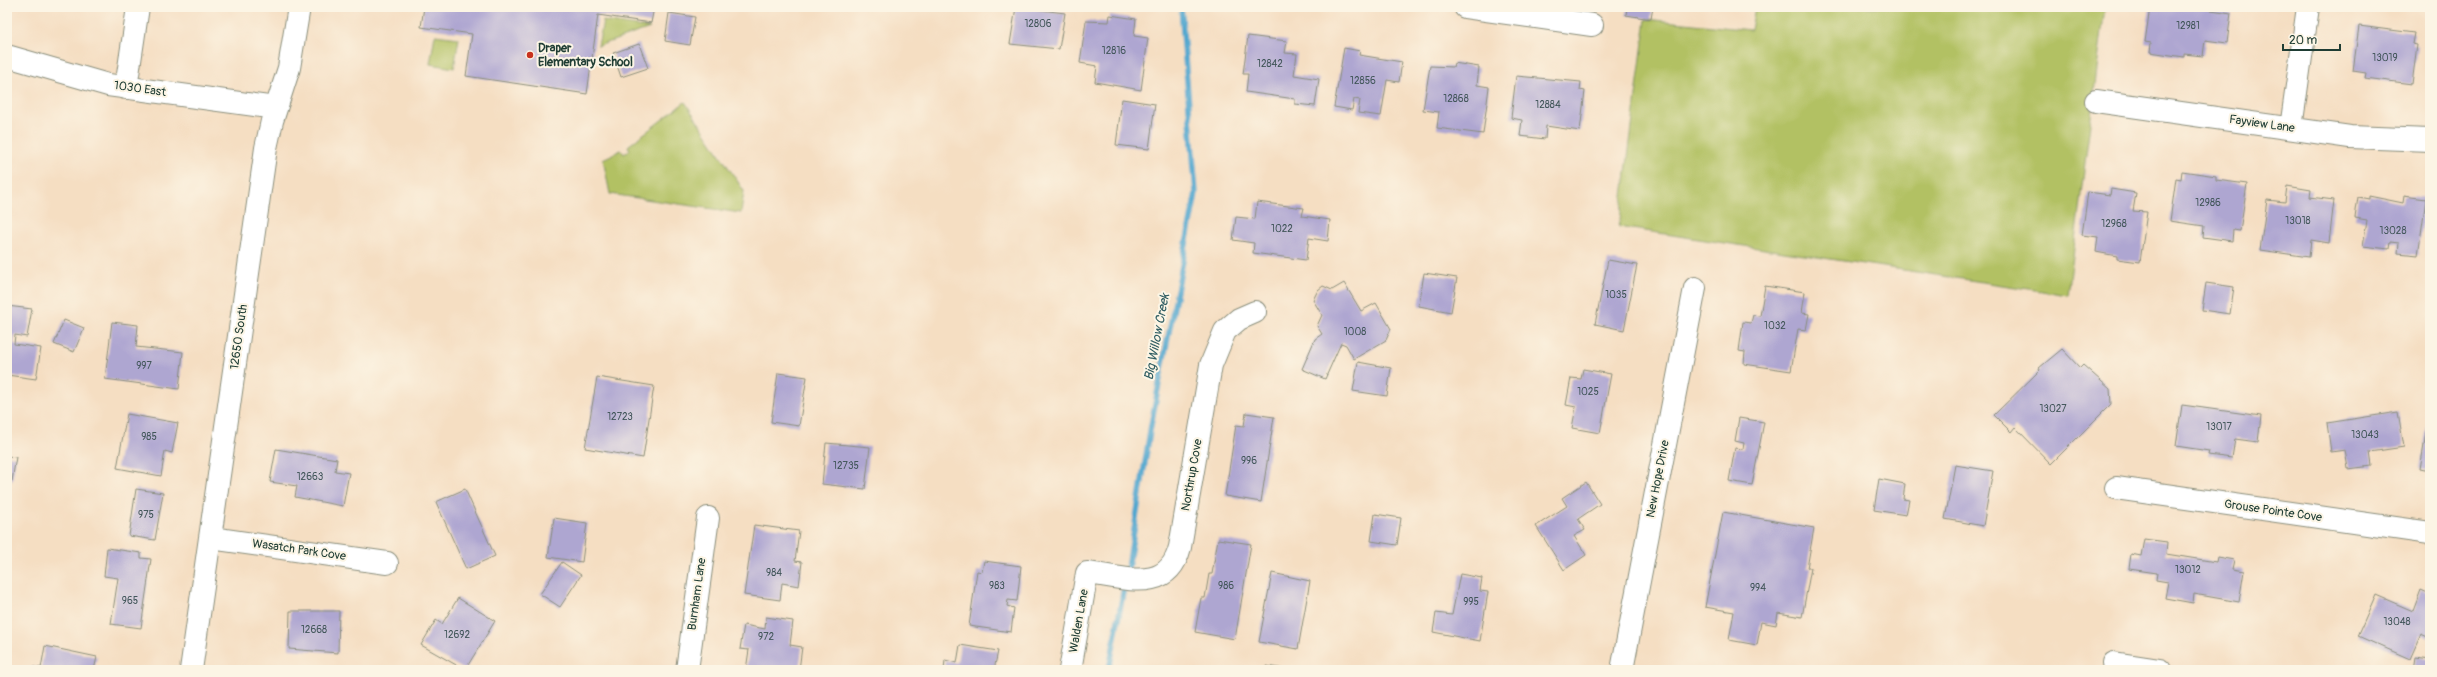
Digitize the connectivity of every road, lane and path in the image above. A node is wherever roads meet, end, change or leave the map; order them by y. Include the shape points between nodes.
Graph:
1 (138, 7) edge
2 (299, 7) edge
3 (1465, 7) edge
4 (2308, 7) edge
5 (1592, 25) dead end
6 (7, 56) edge
7 (126, 88) junction
8 (2096, 101) dead end
9 (276, 108) junction
10 (2291, 128) junction
11 (2430, 140) edge
12 (1695, 288) dead end
13 (1255, 312) dead end
14 (2116, 488) dead end
15 (708, 518) dead end
16 (2430, 533) edge
17 (211, 538) junction
18 (388, 562) dead end
19 (1095, 574) joint
20 (2114, 663) dead end
21 (191, 670) edge
22 (687, 670) edge
23 (1070, 670) edge
24 (1622, 670) edge
25 (2160, 670) edge

1 - 7 street
2 - 9 street, 12650 South via 289,68
3 - 5 street
4 - 10 street
6 - 7 street, 1030 East via 91,81
7 - 9 street, 1030 East
8 - 10 street, Fayview Lane
9 - 17 street, 12650 South via 266,148
10 - 11 street, Fayview Lane via 2350,137
12 - 24 street, New Hope Drive
13 - 19 street, Northrup Cove via 1238,319 1225,331 1211,364 1177,556 1166,572 1158,577 1142,580
14 - 16 street, Grouse Pointe Cove
15 - 22 street, Burnham Lane
17 - 18 street, Wasatch Park Cove
17 - 21 street, 12650 South
19 - 23 street, Walden Lane
20 - 25 street

